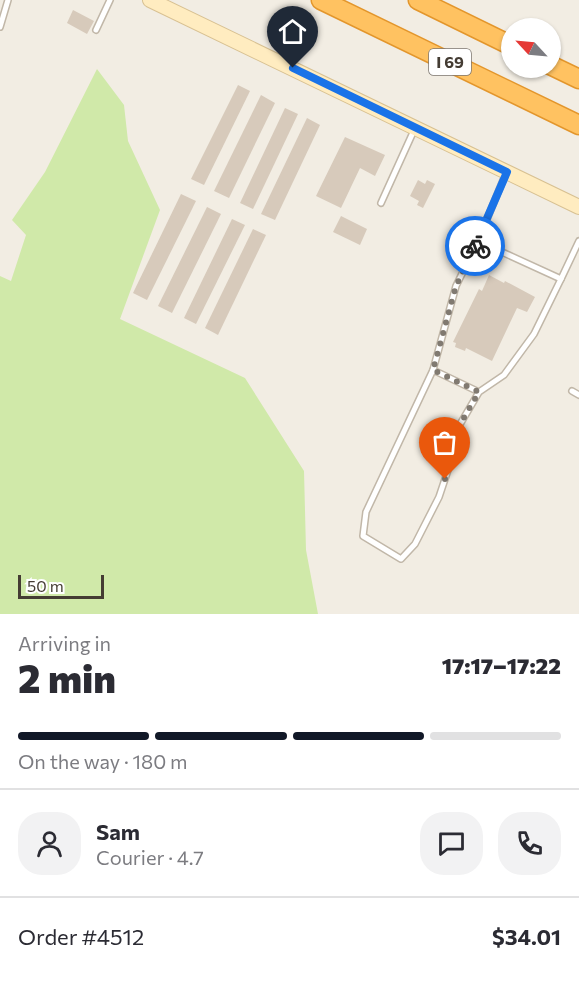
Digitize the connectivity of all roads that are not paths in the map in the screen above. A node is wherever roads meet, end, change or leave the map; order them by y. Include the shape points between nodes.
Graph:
1 (8, 0) edge
2 (110, 0) edge
3 (150, 0) edge
4 (321, 0) edge
5 (418, 0) edge
6 (0, 27) edge
7 (96, 30) dead end
8 (501, 41) edge
9 (561, 70) edge
10 (579, 79) edge
11 (579, 125) edge
12 (415, 127) junction
13 (507, 172) junction
14 (381, 203) dead end
15 (579, 207) edge
16 (478, 241) junction
17 (579, 241) edge
18 (561, 279) junction
19 (433, 370) junction
20 (479, 392) junction
21 (572, 392) dead end
22 (579, 395) edge

1 - 6 lane
2 - 7 lane
3 - 12 street
4 - 11 highway, I 69
5 - 8 highway, I 69
9 - 10 highway
12 - 13 street
12 - 14 lane
13 - 15 street
13 - 16 lane
16 - 18 lane
16 - 19 lane via 456,286
17 - 18 lane
18 - 20 lane via 534,334 504,375
19 - 20 lane
19 - 20 lane via 366,512 363,536 401,559 415,544 439,497 459,426
21 - 22 lane

